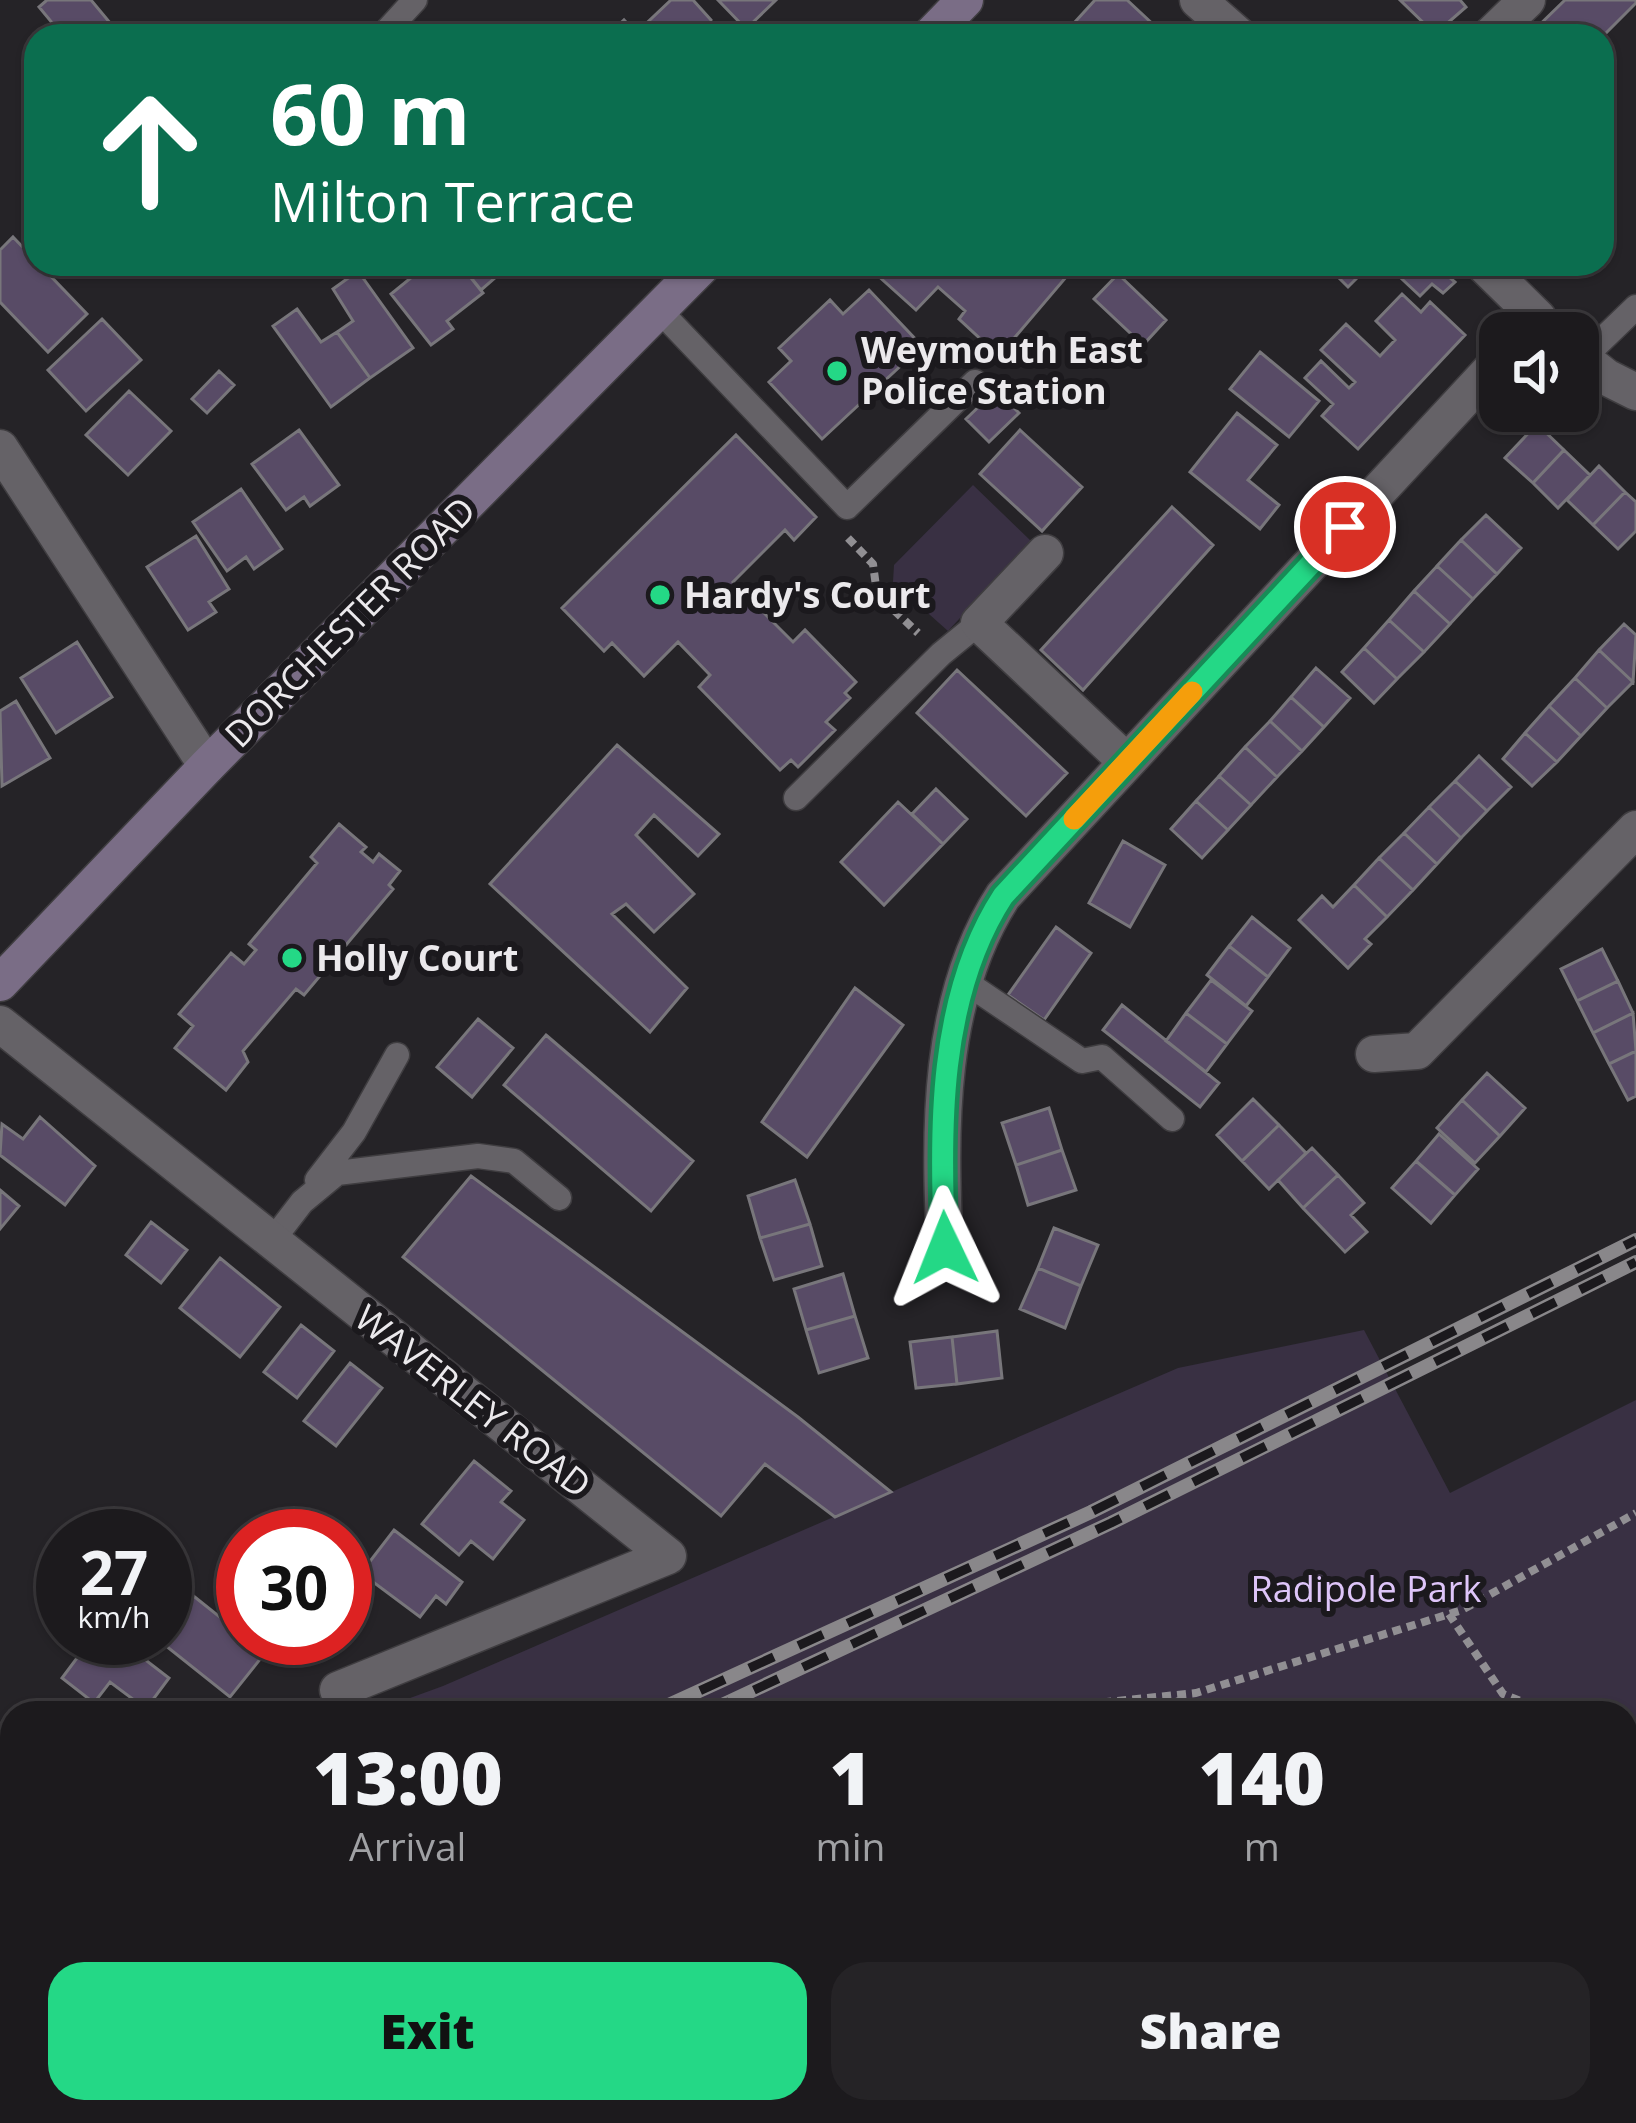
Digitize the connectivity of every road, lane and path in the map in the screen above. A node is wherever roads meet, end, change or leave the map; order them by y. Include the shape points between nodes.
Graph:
1 (415, 0) edge
2 (965, 0) edge
3 (1198, 0) edge
4 (1527, 0) edge
5 (393, 24) edge
6 (942, 24) edge
7 (1225, 24) edge
8 (1502, 24) edge
9 (692, 276) edge
10 (1494, 276) edge
11 (1636, 307) edge
12 (659, 310) junction
13 (1525, 312) edge
14 (1599, 340) edge
15 (1599, 372) edge
16 (975, 382) dead end
17 (1479, 383) edge
18 (1636, 392) edge
19 (0, 448) edge
20 (1045, 553) dead end
21 (980, 623) junction
22 (1127, 762) junction
23 (207, 766) junction
24 (796, 798) dead end
25 (1632, 843) edge
26 (964, 981) junction
27 (0, 983) edge
28 (0, 1024) edge
29 (1374, 1054) dead end
30 (398, 1055) dead end
31 (1172, 1119) dead end
32 (559, 1198) dead end
33 (302, 1202) junction
34 (272, 1241) junction
35 (945, 1248) dead end
36 (1636, 1513) edge
37 (1449, 1614) junction
38 (338, 1690) dead end
39 (1196, 1694) junction
40 (1123, 1701) edge
41 (1179, 1701) edge
42 (1520, 1701) edge

1 - 5 lane
2 - 6 main road
3 - 7 street
4 - 8 street
9 - 12 main road, DORCHESTER ROAD
10 - 13 street
11 - 14 lane
12 - 16 lane via 847,507
12 - 23 main road, DORCHESTER ROAD
15 - 18 street
17 - 22 street
19 - 23 street
20 - 21 street
21 - 22 street
21 - 24 lane
22 - 26 street via 1003,896
23 - 27 main road, DORCHESTER ROAD
25 - 29 street via 1417,1051
26 - 31 lane via 1082,1061 1102,1057
26 - 35 street via 951,1029
28 - 34 street, WAVERLEY ROAD
30 - 33 lane
32 - 33 lane via 514,1161 478,1156 337,1173
33 - 34 lane
34 - 38 street, WAVERLEY ROAD via 668,1556
36 - 37 path
37 - 39 path
37 - 42 path via 1503,1694
39 - 40 path
39 - 41 path

